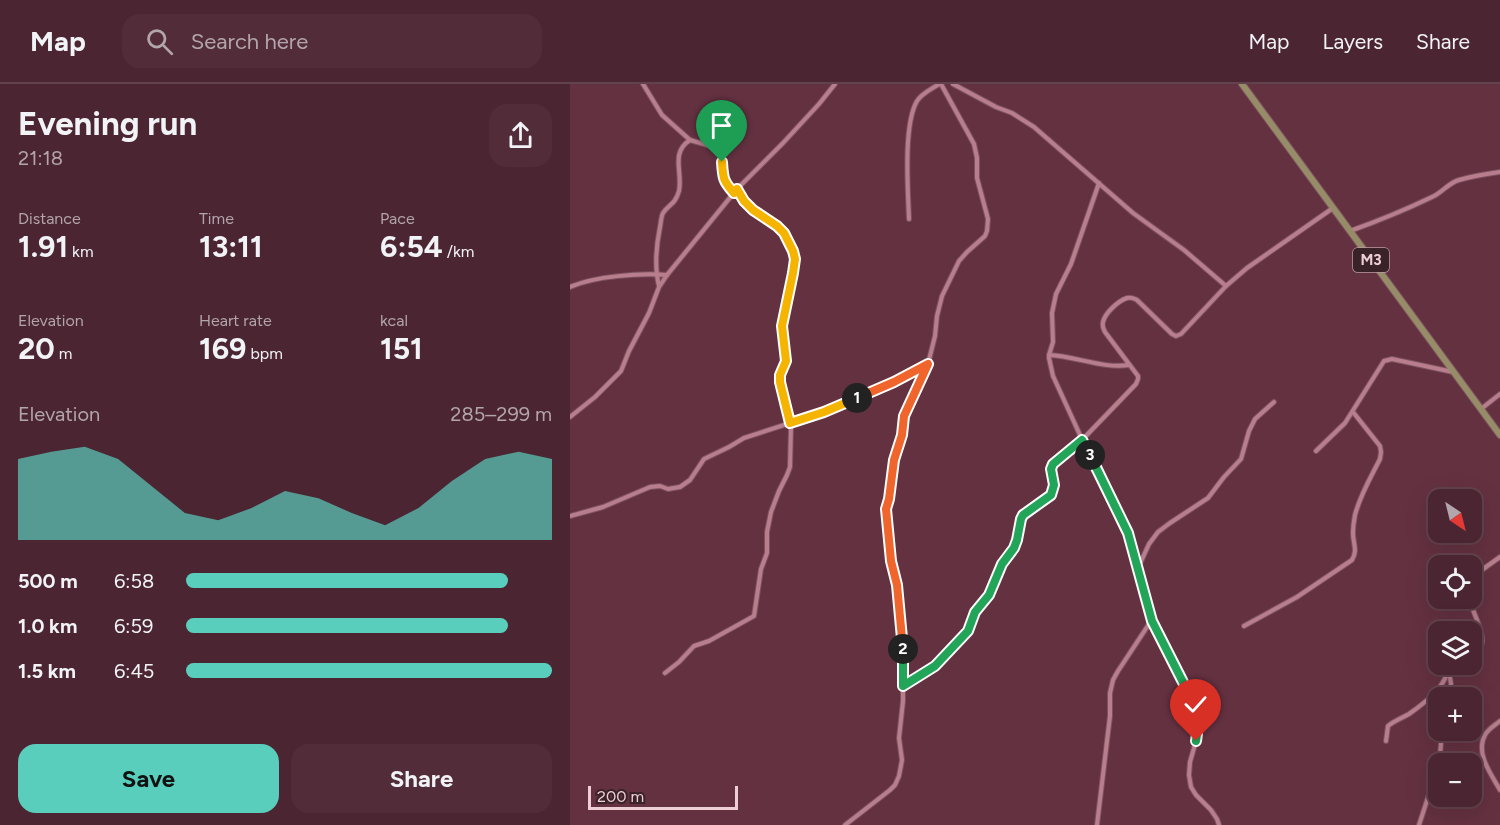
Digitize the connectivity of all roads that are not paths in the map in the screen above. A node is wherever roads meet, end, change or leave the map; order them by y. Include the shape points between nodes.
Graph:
1 (644, 84) edge
2 (835, 84) edge
3 (940, 84) edge
4 (953, 84) edge
5 (1242, 84) edge
6 (690, 140) junction
7 (1500, 172) edge
8 (1099, 183) junction
9 (736, 191) junction
10 (1333, 208) junction
11 (909, 219) dead end
12 (1350, 231) junction
13 (656, 274) junction
14 (667, 275) junction
15 (1226, 286) junction
16 (570, 287) edge
17 (659, 287) junction
18 (1049, 355) junction
19 (928, 364) junction
20 (1130, 365) junction
21 (1453, 372) junction
22 (1500, 394) edge
23 (1274, 402) dead end
24 (1481, 409) junction
25 (1353, 412) junction
26 (570, 417) edge
27 (790, 423) junction
28 (1500, 435) edge
29 (1082, 440) junction
30 (1316, 451) dead end
31 (570, 516) edge
32 (1500, 557) edge
33 (1138, 568) junction
34 (1482, 570) edge
35 (1152, 621) junction
36 (1244, 626) dead end
37 (665, 673) dead end
38 (1447, 675) edge
39 (903, 686) junction
40 (1500, 722) edge
41 (1386, 741) dead end
42 (1441, 741) edge
43 (1500, 790) edge
44 (845, 825) edge
45 (1097, 825) edge
46 (1219, 825) edge
47 (1419, 825) edge

1 - 6 street via 662,115
2 - 9 street
3 - 11 street via 918,99 911,118
3 - 19 street via 974,144 977,177 988,219 985,236 959,261 942,296
4 - 8 street via 1034,127
5 - 10 main road, M3
6 - 9 street via 721,149 724,181
6 - 13 street via 680,151 678,194 662,216 656,244
7 - 12 street via 1459,180 1433,197
8 - 15 street
8 - 18 street via 1071,264 1056,294
9 - 14 street
9 - 27 street via 753,210 784,233 795,259 782,326 786,361 780,375
10 - 12 main road, M3
10 - 15 street
12 - 21 main road, M3
13 - 14 street
13 - 16 street via 588,280
13 - 17 street
14 - 17 street
15 - 20 street via 1176,336 1137,300 1127,298 1113,308 1103,326
17 - 26 street via 621,371
18 - 20 street via 1117,367
18 - 29 street via 1053,376
19 - 27 street via 865,395
19 - 39 street via 904,416 886,509 903,640
20 - 29 street via 1138,376 1136,384
21 - 24 main road, M3
21 - 25 street via 1387,359
22 - 24 street
23 - 33 street via 1255,419 1241,459 1208,498 1158,532
24 - 28 main road, M3
25 - 30 street
25 - 36 street via 1381,452 1355,515 1355,556 1297,597
27 - 31 street via 744,438 708,456 680,487 650,487
27 - 37 street via 790,467 771,513 754,616 694,646
29 - 33 street via 1128,533
29 - 39 street via 1053,464 1052,492 1023,515 1014,548 1002,564 989,595 975,612 968,631 935,666
32 - 34 street
33 - 35 street
35 - 45 street via 1113,680
35 - 46 street via 1190,696 1197,734 1190,762 1191,787
38 - 41 street via 1424,703 1388,726
39 - 44 street via 899,776 890,790
40 - 43 street via 1484,736 1482,754
42 - 47 street

